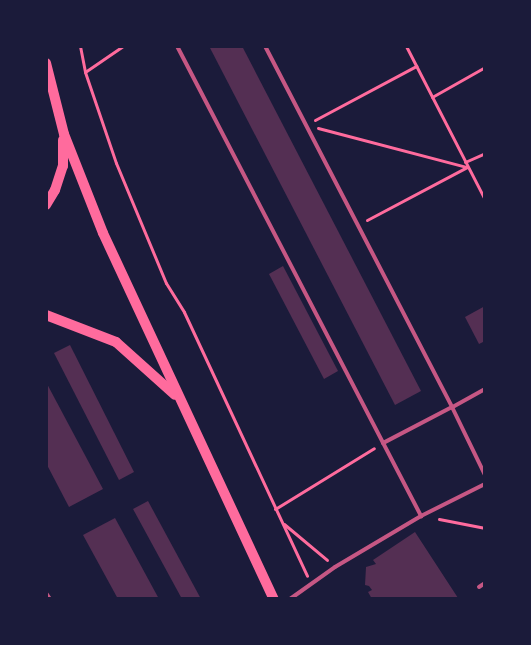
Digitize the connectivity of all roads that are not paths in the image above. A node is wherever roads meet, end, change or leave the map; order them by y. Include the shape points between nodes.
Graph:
1 (177, 46) edge
2 (265, 46) edge
3 (46, 63) edge
4 (64, 134) junction
5 (46, 206) edge
6 (46, 315) edge
7 (485, 388) edge
8 (179, 399) junction
9 (452, 407) junction
10 (383, 443) junction
11 (485, 475) edge
12 (485, 484) edge
13 (421, 516) junction
14 (485, 583) edge
15 (479, 587) dead end
16 (46, 593) edge
17 (50, 599) edge
18 (274, 599) edge
19 (290, 599) edge

1 - 10 lane
2 - 9 lane
3 - 4 main road
4 - 5 main road via 63,166
4 - 8 main road via 103,233
6 - 8 main road via 116,342
7 - 9 lane
8 - 18 main road
9 - 10 lane
9 - 11 lane
10 - 13 lane
12 - 13 lane
13 - 19 lane via 335,567
14 - 15 lane
16 - 17 lane

